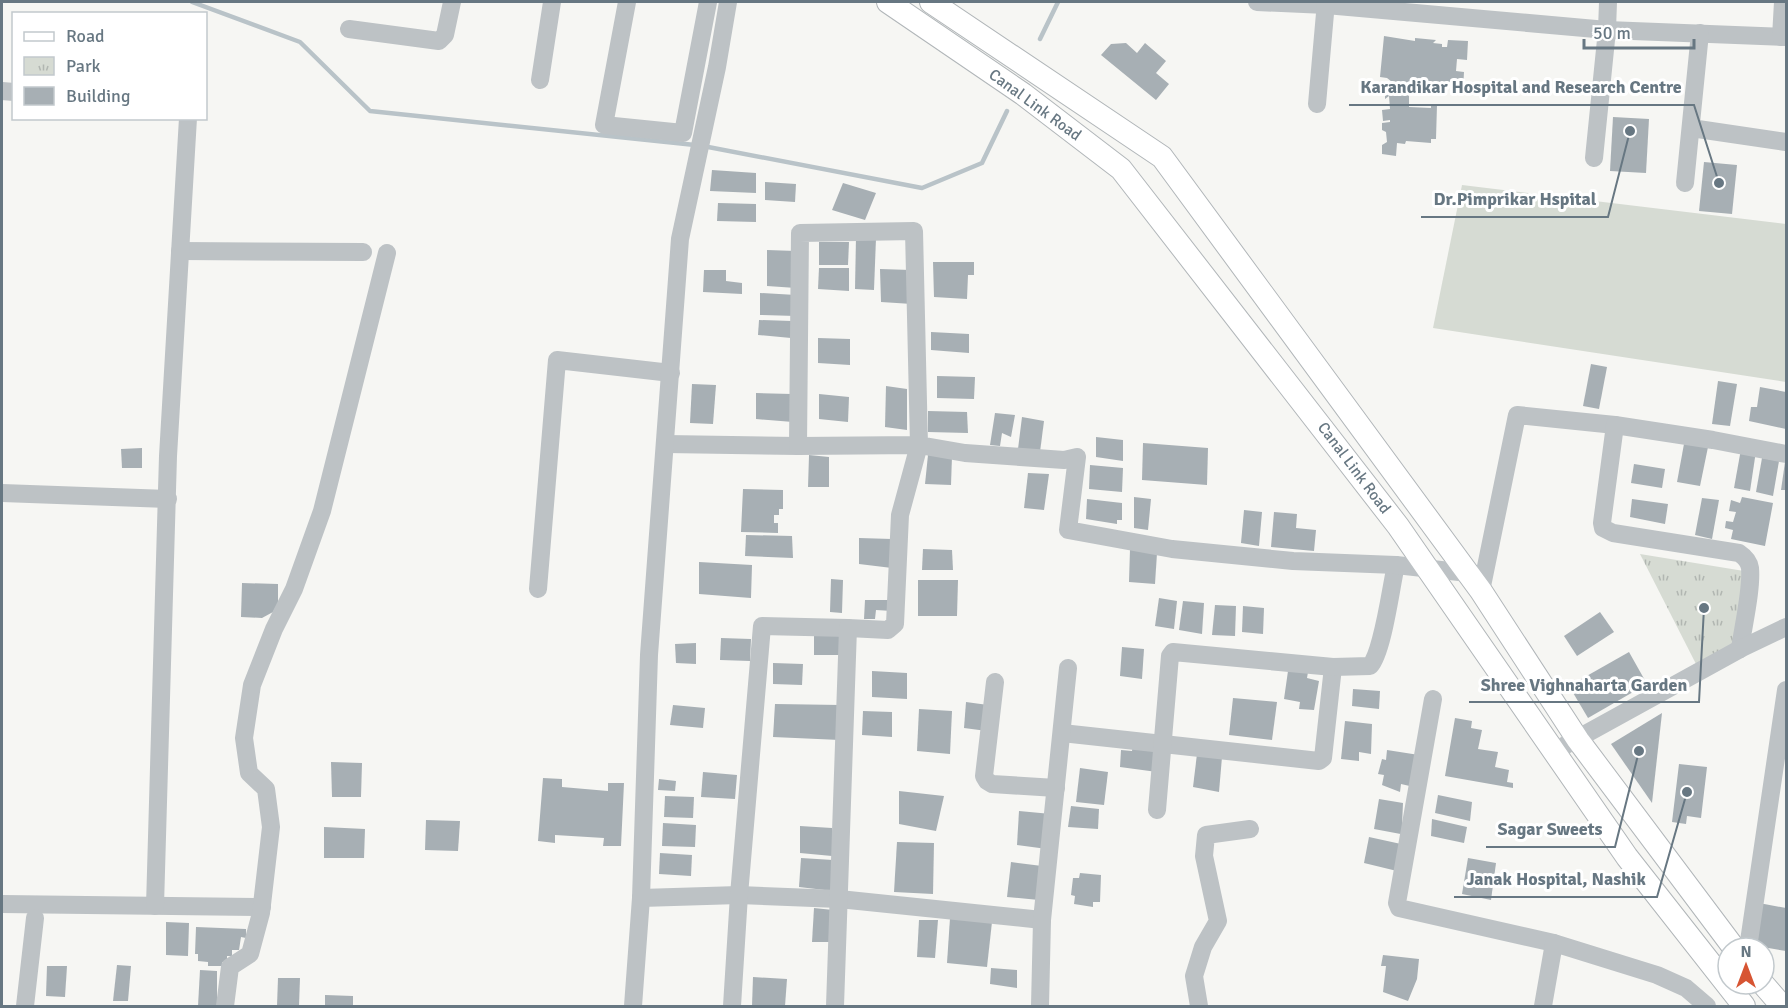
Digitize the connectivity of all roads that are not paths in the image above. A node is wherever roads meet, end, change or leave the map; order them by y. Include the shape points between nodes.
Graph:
1 (452, 2) edge
2 (552, 2) edge
3 (627, 2) edge
4 (708, 2) edge
5 (728, 2) edge
6 (888, 2) edge
7 (931, 2) edge
8 (1257, 2) edge
9 (1608, 2) edge
10 (1783, 2) edge
11 (1326, 3) edge
12 (349, 29) dead end
13 (1607, 30) junction
14 (1700, 33) junction
15 (1784, 37) edge
16 (540, 80) dead end
17 (1317, 104) dead end
18 (189, 120) edge
19 (685, 120) junction
20 (705, 123) junction
21 (1118, 127) junction
22 (1691, 128) junction
23 (1786, 142) edge
24 (1094, 149) junction
25 (1594, 158) dead end
26 (1685, 183) dead end
27 (180, 251) junction
28 (363, 252) dead end
29 (387, 253) dead end
30 (671, 373) junction
31 (1615, 425) junction
32 (666, 444) junction
33 (919, 445) junction
34 (798, 446) junction
35 (1786, 454) edge
36 (2, 493) edge
37 (168, 499) junction
38 (1396, 565) junction
39 (1429, 569) junction
40 (1468, 573) junction
41 (538, 589) dead end
42 (1481, 591) junction
43 (1786, 627) edge
44 (848, 628) junction
45 (1740, 649) junction
46 (1333, 667) junction
47 (1068, 668) dead end
48 (994, 682) dead end
49 (1786, 690) edge
50 (1433, 699) dead end
51 (1062, 733) junction
52 (1578, 740) junction
53 (1163, 743) junction
54 (1554, 752) junction
55 (1056, 788) junction
56 (1157, 810) dead end
57 (1250, 829) dead end
58 (739, 895) junction
59 (641, 898) junction
60 (839, 899) junction
61 (2, 904) edge
62 (155, 906) junction
63 (262, 907) junction
64 (35, 918) dead end
65 (1042, 920) junction
66 (1725, 936) edge
67 (1750, 936) edge
68 (1554, 943) junction
69 (1734, 998) edge
70 (1786, 1001) edge
71 (25, 1006) edge
72 (225, 1006) edge
73 (633, 1006) edge
74 (732, 1006) edge
75 (836, 1006) edge
76 (1040, 1006) edge
77 (1199, 1006) edge
78 (1543, 1006) edge
79 (1707, 1006) edge
80 (1784, 1006) edge

1 - 12 street via 445,35 439,41
2 - 16 street
3 - 19 street via 604,124 683,134
4 - 19 street
5 - 20 street
6 - 24 main road, Canal Link Road via 1023,94
7 - 21 main road, Canal Link Road
8 - 11 street
9 - 13 street
10 - 15 street
11 - 13 street
11 - 17 street
13 - 14 street
13 - 25 street
14 - 15 street
14 - 22 street
18 - 27 street
19 - 20 street
20 - 30 street via 680,238
21 - 24 main road
21 - 40 main road, Canal Link Road via 1162,157
22 - 23 street
22 - 26 street
24 - 39 main road, Canal Link Road via 1121,169
27 - 28 street
27 - 37 street
29 - 63 street via 322,511 294,589 252,685 245,750 249,773 266,789 272,827
30 - 32 street
30 - 41 street via 557,360
31 - 35 street
31 - 42 street via 1516,415
31 - 45 street via 1603,528 1612,533 1745,557 1750,566
32 - 34 street
32 - 59 street via 649,654
33 - 34 street
33 - 34 street via 914,231 800,233
33 - 38 street via 1053,460 1077,457 1068,530 1172,549 1293,561
33 - 44 street via 900,515 895,624 888,630
36 - 37 street
37 - 62 street
38 - 39 street
38 - 46 street via 1373,663 1366,667
39 - 40 street
39 - 54 main road, Canal Link Road
40 - 42 main road, Canal Link Road
42 - 52 main road, Canal Link Road
43 - 45 street
44 - 58 street via 762,626
44 - 60 street
45 - 52 street
46 - 53 street via 1173,652
46 - 53 street via 1323,758 1319,761
47 - 51 street
48 - 55 street via 984,776 992,783
49 - 67 street
50 - 68 street via 1399,908
51 - 53 street
51 - 55 street
52 - 54 street
52 - 66 main road, Canal Link Road
53 - 56 street
54 - 69 main road, Canal Link Road via 1627,857
55 - 65 street
57 - 77 street via 1206,835 1204,856 1218,921 1203,947 1194,976
58 - 59 street
58 - 60 street
58 - 74 street
59 - 73 street
60 - 65 street
60 - 75 street
61 - 62 street
62 - 63 street
63 - 72 street via 250,954 230,967
64 - 71 street
65 - 76 street
68 - 78 street
68 - 79 street via 1657,975 1686,988
70 - 80 street

